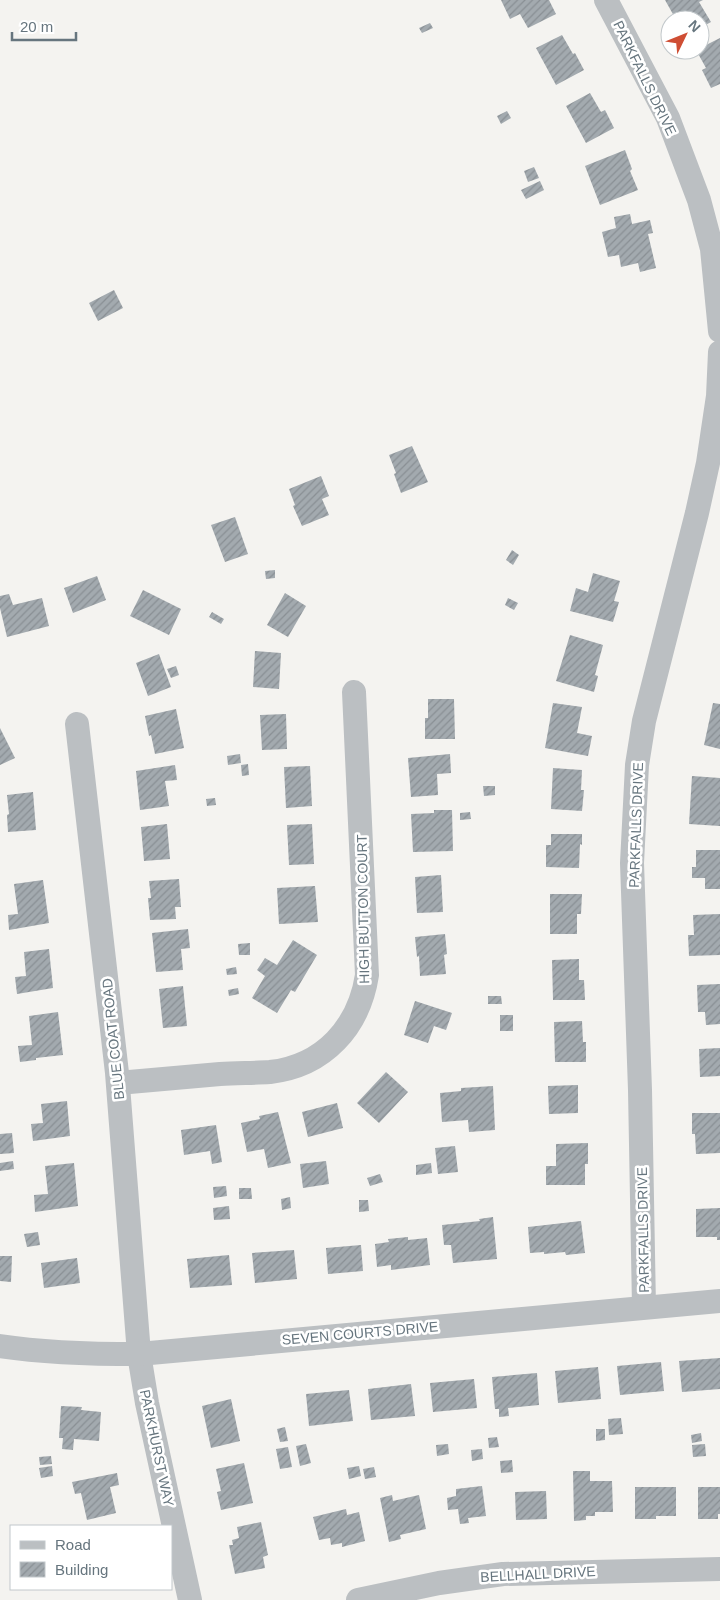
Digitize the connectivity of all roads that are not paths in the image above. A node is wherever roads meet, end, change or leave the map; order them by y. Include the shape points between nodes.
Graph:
1 (606, 0) edge
2 (720, 331) edge
3 (720, 352) edge
4 (354, 692) dead end
5 (77, 724) dead end
6 (118, 1083) junction
7 (720, 1301) edge
8 (644, 1307) junction
9 (0, 1346) edge
10 (139, 1354) junction
11 (720, 1569) edge
12 (190, 1600) edge
13 (358, 1600) edge

1 - 2 street, PARKFALLS DRIVE via 668,118 699,200 712,249
3 - 8 street, PARKFALLS DRIVE via 718,396 708,463 644,721 637,765 632,863
4 - 6 street, HIGH BUTTON COURT via 367,975 360,1006 353,1019 320,1054 290,1068
5 - 6 street, BLUE COAT ROAD
6 - 10 street, BLUE COAT ROAD
7 - 8 street, SEVEN COURTS DRIVE
8 - 10 street, SEVEN COURTS DRIVE
9 - 10 street, SEVEN COURTS DRIVE via 77,1354
10 - 12 street, PARKHURST WAY
11 - 13 street, BELLHALL DRIVE via 503,1574

